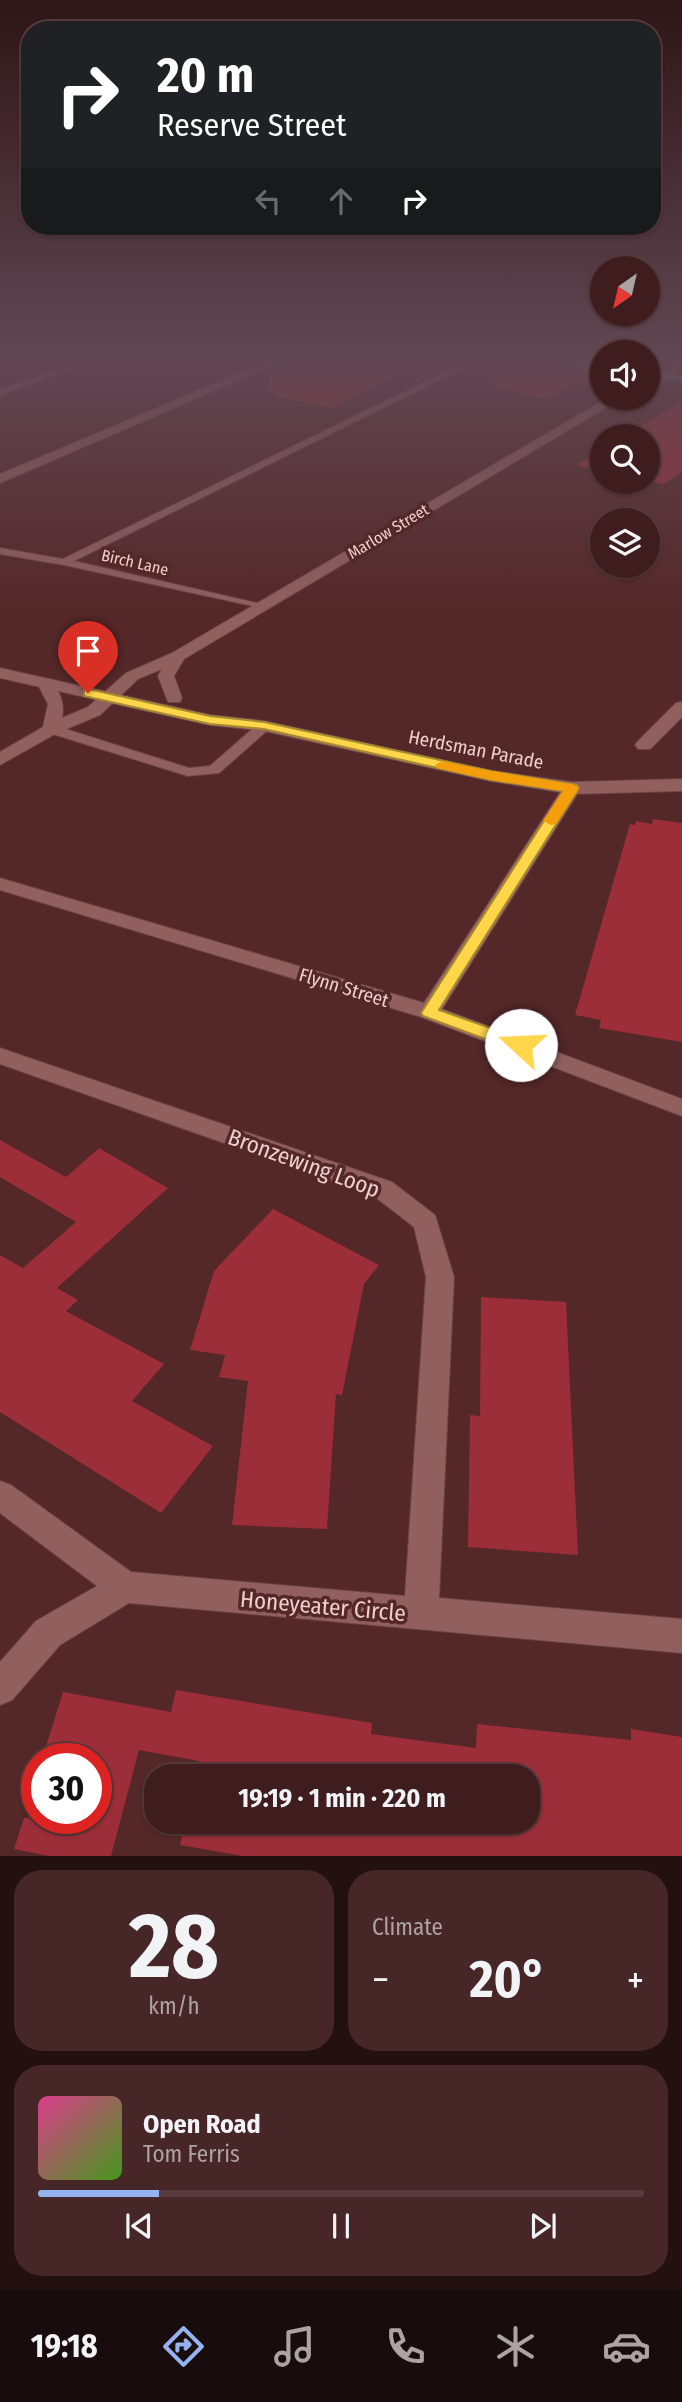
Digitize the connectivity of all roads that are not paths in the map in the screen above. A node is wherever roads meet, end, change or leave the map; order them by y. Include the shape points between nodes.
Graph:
1 (86, 443) edge
2 (307, 443) edge
3 (536, 443) edge
4 (0, 479) edge
5 (0, 551) edge
6 (64, 562) junction
7 (262, 607) junction
8 (178, 656) junction
9 (0, 659) edge
10 (0, 673) edge
11 (45, 683) junction
12 (116, 692) junction
13 (174, 698) junction
14 (682, 707) edge
15 (264, 726) junction
16 (51, 729) junction
17 (644, 745) dead end
18 (0, 760) edge
19 (682, 785) edge
20 (572, 788) junction
21 (0, 884) edge
22 (429, 1013) junction
23 (0, 1056) edge
24 (682, 1108) edge
25 (0, 1495) edge
26 (125, 1587) junction
27 (421, 1615) junction
28 (682, 1636) edge
29 (0, 1688) edge

1 - 4 street
2 - 6 lane
3 - 7 street, Marlow Street
5 - 6 lane, Birch Lane
6 - 7 lane, Birch Lane
7 - 8 street, Marlow Street
8 - 12 street, Marlow Street via 132,676
8 - 13 street via 166,676
9 - 12 street, Herdsman Parade
10 - 11 street, Herdsman Parade
11 - 12 street, Herdsman Parade
11 - 16 street via 56,704
12 - 13 street, Herdsman Parade
12 - 15 street, Herdsman Parade via 210,720
12 - 16 street via 94,711
13 - 15 street, Herdsman Parade via 221,708
14 - 17 street
15 - 16 lane via 214,770 188,772
15 - 20 street, Herdsman Parade via 491,776
16 - 18 street
19 - 20 street, Herdsman Parade
20 - 22 street
21 - 22 street, Flynn Street
22 - 24 street, Flynn Street
23 - 27 street, Bronzewing Loop via 383,1189 426,1222 440,1277
25 - 26 street
26 - 27 street, Honeyeater Circle
26 - 29 street via 48,1633
27 - 28 street, Honeyeater Circle

